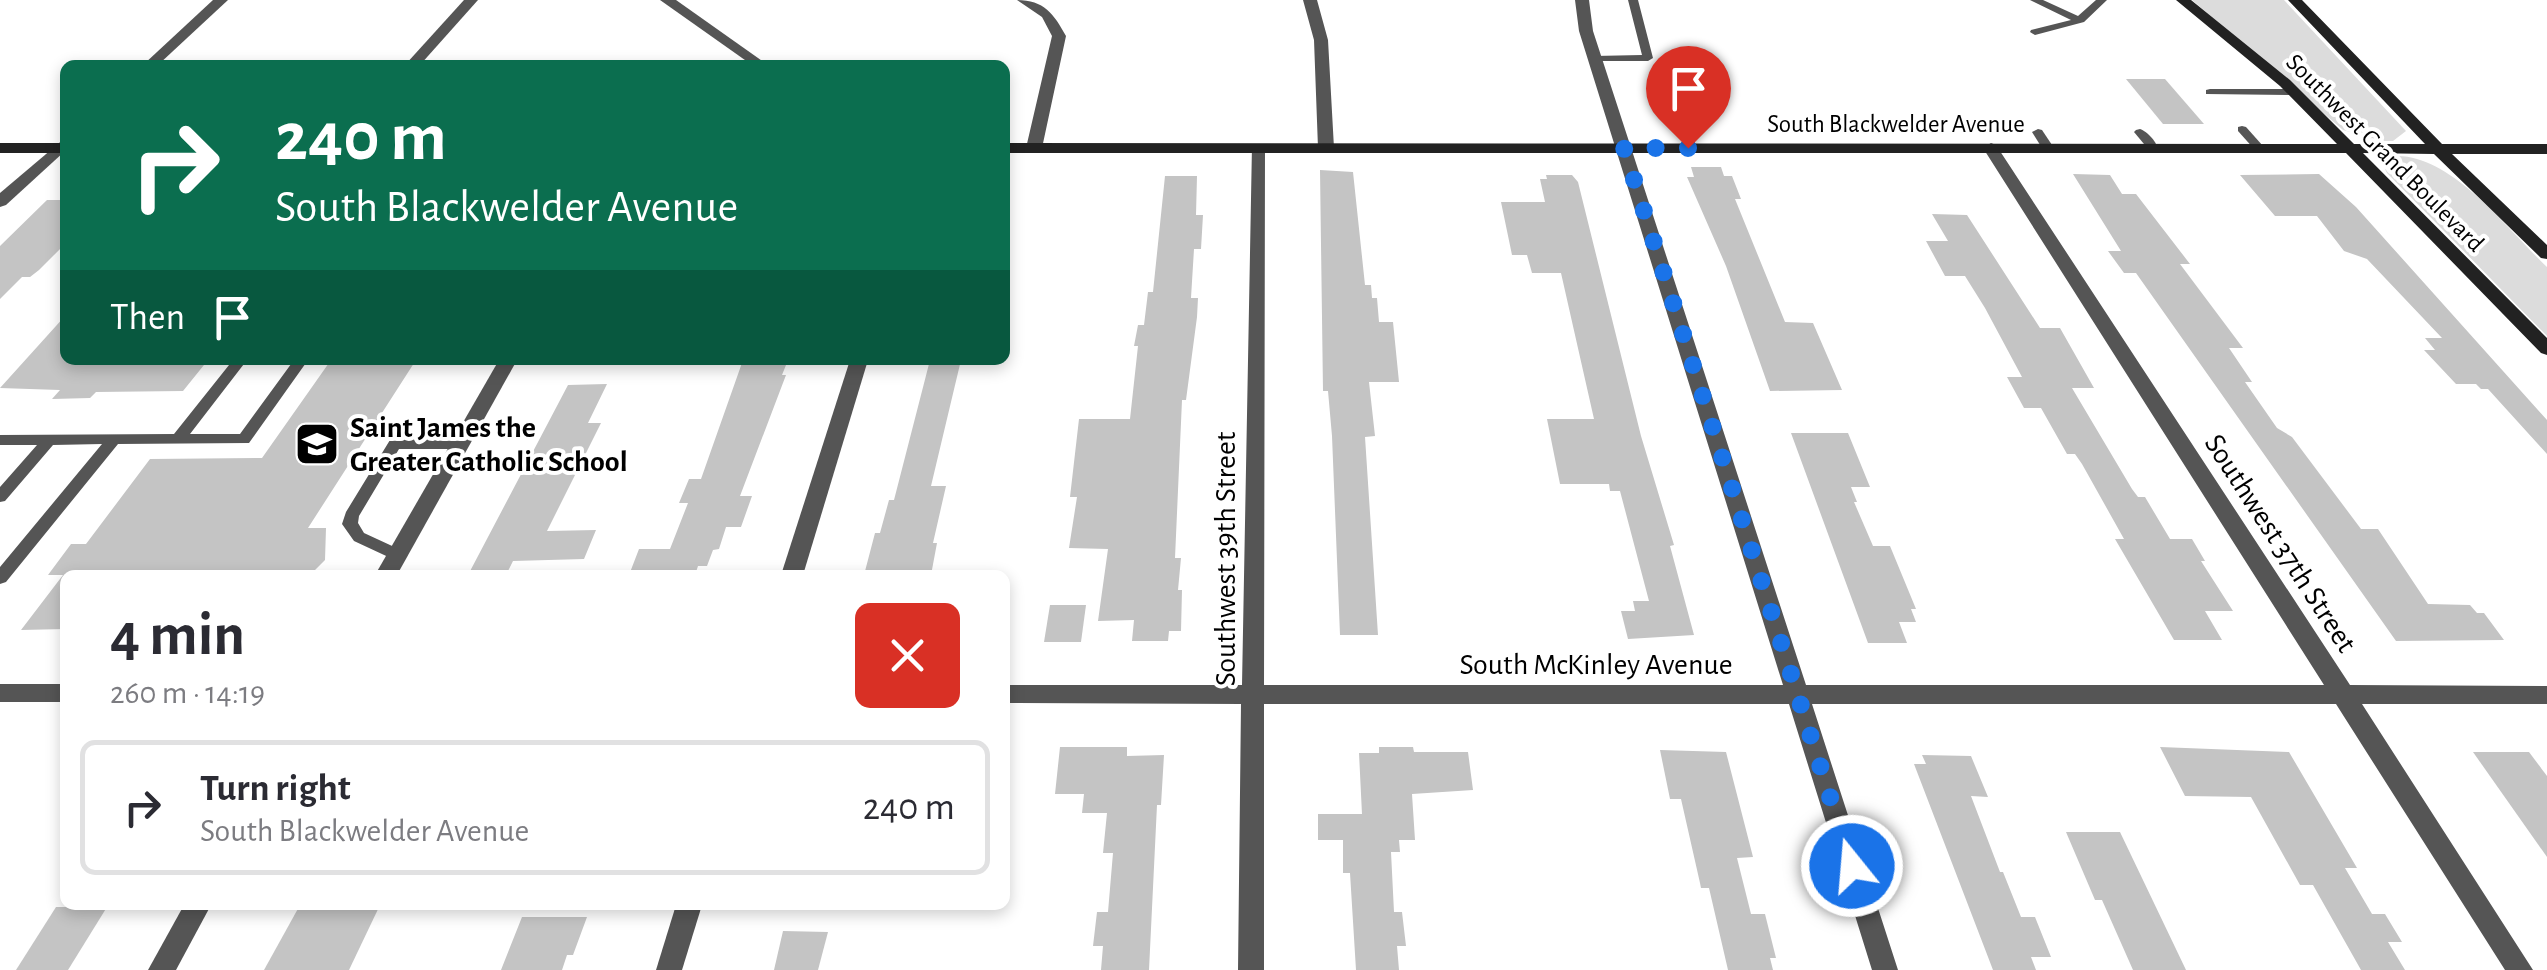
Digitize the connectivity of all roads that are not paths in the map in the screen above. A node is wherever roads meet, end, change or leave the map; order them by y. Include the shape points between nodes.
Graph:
1 (221, 0) edge
2 (471, 0) edge
3 (667, 0) edge
4 (1024, 0) edge
5 (1310, 0) edge
6 (1582, 0) edge
7 (1633, 0) edge
8 (2035, 0) edge
9 (2102, 0) edge
10 (2183, 0) edge
11 (2295, 0) edge
12 (2080, 20) junction
13 (2035, 32) dead end
14 (1594, 58) junction
15 (155, 60) edge
16 (417, 60) edge
17 (754, 60) edge
18 (2210, 92) dead end
19 (2293, 92) junction
20 (2242, 129) dead end
21 (2038, 132) dead end
22 (2140, 132) dead end
23 (60, 146) edge
24 (0, 148) edge
25 (1010, 148) edge
26 (1034, 148) junction
27 (1257, 148) junction
28 (1326, 148) junction
29 (1624, 148) junction
30 (1990, 148) junction
31 (2048, 148) junction
32 (2153, 148) junction
33 (2259, 148) junction
34 (2352, 148) junction
35 (2437, 148) junction
36 (2547, 148) edge
37 (60, 149) edge
38 (0, 202) edge
39 (2547, 254) edge
40 (2547, 349) edge
41 (236, 365) edge
42 (297, 365) edge
43 (505, 365) edge
44 (857, 365) edge
45 (114, 439) junction
46 (178, 439) junction
47 (0, 440) edge
48 (50, 440) junction
49 (459, 444) junction
50 (0, 497) edge
51 (398, 555) junction
52 (389, 570) edge
53 (794, 570) edge
54 (0, 578) edge
55 (60, 688) edge
56 (0, 693) edge
57 (1010, 694) edge
58 (1254, 694) junction
59 (1798, 694) junction
60 (2342, 694) junction
61 (2547, 695) edge
62 (195, 910) edge
63 (688, 910) edge
64 (160, 970) edge
65 (669, 970) edge
66 (1251, 970) edge
67 (1885, 970) edge
68 (2520, 970) edge

1 - 15 street
2 - 16 street
3 - 17 street
4 - 26 street via 1048,14 1059,36
5 - 28 street via 1321,40
6 - 14 street
7 - 14 lane via 1648,58
8 - 12 lane
9 - 12 lane
10 - 19 street, Southwest Grand Boulevard
11 - 35 street, Southwest Grand Boulevard
12 - 13 lane
14 - 29 street
18 - 19 lane
19 - 34 street, Southwest Grand Boulevard
20 - 33 lane
21 - 31 lane
22 - 32 lane
23 - 24 street
25 - 26 street, South Blackwelder Avenue
26 - 27 street, South Blackwelder Avenue
27 - 28 street, South Blackwelder Avenue
27 - 58 street, Southwest 39th Street
28 - 29 street, South Blackwelder Avenue
29 - 30 street, South Blackwelder Avenue
29 - 59 street
30 - 31 street, South Blackwelder Avenue
30 - 60 street, Southwest 37th Street
31 - 32 street, South Blackwelder Avenue
32 - 33 street, South Blackwelder Avenue
33 - 34 street, South Blackwelder Avenue
34 - 35 street, South Blackwelder Avenue
34 - 40 street, Southwest Grand Boulevard
35 - 36 street, South Blackwelder Avenue
35 - 39 street, Southwest Grand Boulevard
37 - 38 street
41 - 46 lane
42 - 46 lane via 244,439
43 - 49 street
44 - 53 street
45 - 46 lane
45 - 48 lane
45 - 54 lane
47 - 48 lane
48 - 50 lane
49 - 51 street
49 - 51 lane via 395,444 352,516 358,538
51 - 52 street
55 - 56 street
57 - 58 street, South McKinley Avenue
58 - 59 street, South McKinley Avenue
58 - 66 street, Southwest 39th Street
59 - 60 street, South McKinley Avenue
59 - 67 street
60 - 61 street, South McKinley Avenue
60 - 68 street, Southwest 37th Street
62 - 64 street
63 - 65 street

